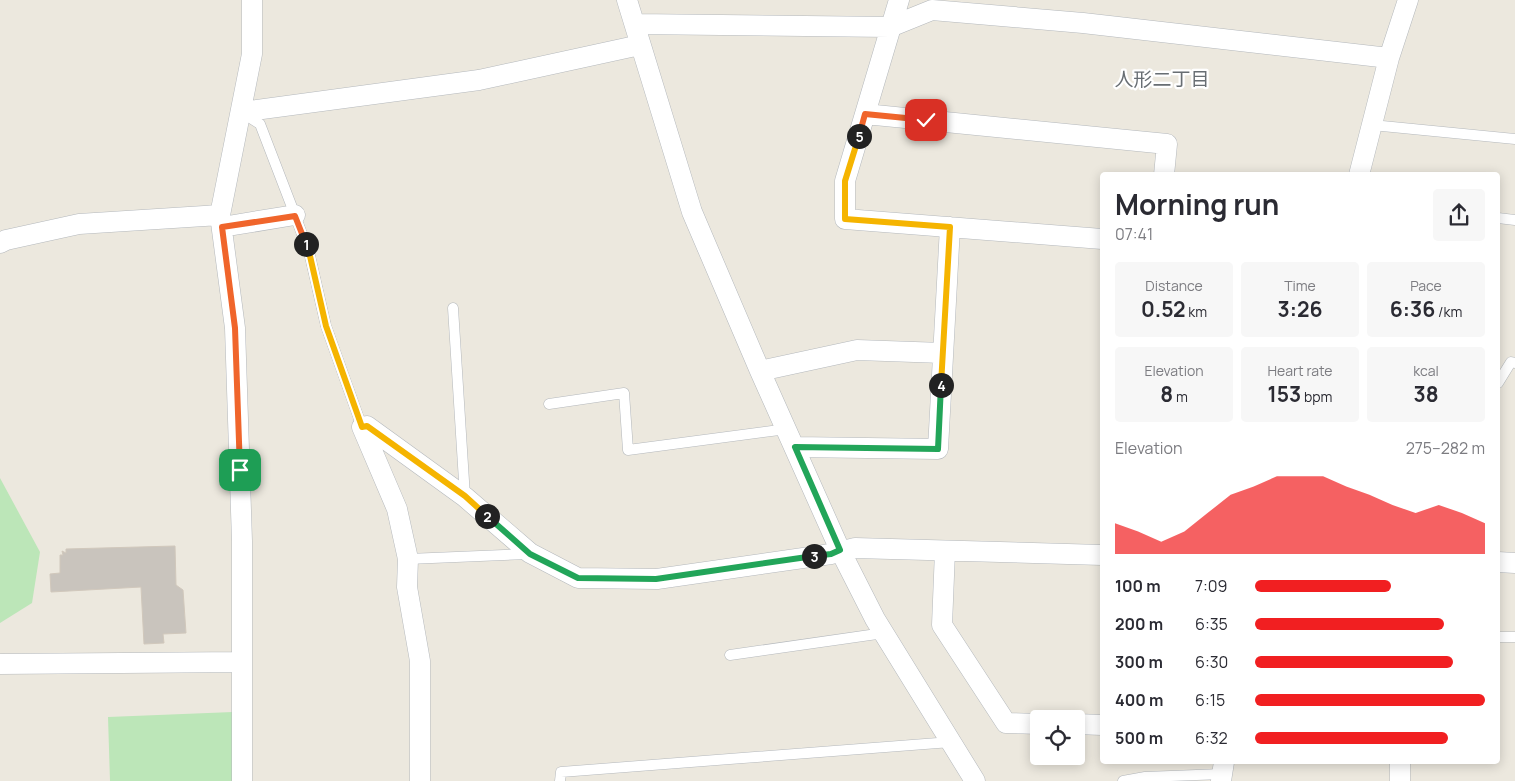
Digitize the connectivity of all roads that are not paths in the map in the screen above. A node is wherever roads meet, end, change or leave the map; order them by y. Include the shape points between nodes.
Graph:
1 (251, 0) edge
2 (256, 0) edge
3 (627, 0) edge
4 (899, 0) edge
5 (1408, 0) edge
6 (635, 24) junction
7 (890, 27) junction
8 (640, 45) junction
9 (1389, 58) junction
10 (241, 112) junction
11 (865, 114) junction
12 (1372, 126) junction
13 (1515, 139) edge
14 (1164, 172) edge
15 (1360, 172) edge
16 (295, 216) junction
17 (1500, 218) edge
18 (1515, 220) edge
19 (221, 221) junction
20 (950, 227) junction
21 (1100, 238) edge
22 (0, 243) edge
23 (453, 308) dead end
24 (943, 353) junction
25 (1515, 363) edge
26 (760, 371) junction
27 (1500, 380) edge
28 (549, 404) dead end
29 (362, 427) junction
30 (791, 438) junction
31 (465, 496) junction
32 (840, 550) junction
33 (945, 551) junction
34 (530, 554) junction
35 (1100, 555) edge
36 (408, 559) junction
37 (1500, 562) edge
38 (1515, 563) edge
39 (884, 633) junction
40 (1500, 637) edge
41 (1515, 637) edge
42 (730, 655) dead end
43 (242, 662) junction
44 (0, 664) edge
45 (1030, 724) edge
46 (1085, 724) edge
47 (1100, 725) edge
48 (951, 742) junction
49 (1400, 764) edge
50 (1223, 772) edge
51 (242, 781) edge
52 (420, 781) edge
53 (560, 781) edge
54 (975, 781) edge
55 (1123, 781) edge
56 (1400, 781) edge

1 - 2 street
1 - 10 street via 252,54
3 - 6 street
4 - 7 street
5 - 9 street
6 - 7 street
6 - 8 street
7 - 9 street via 932,10 1083,23
7 - 11 street
8 - 10 street via 479,80
8 - 26 street via 692,212
9 - 12 street
10 - 16 lane via 260,124
10 - 19 street
11 - 14 street via 1167,144
11 - 20 street via 845,181 845,219
12 - 13 lane
12 - 15 street
16 - 19 street
16 - 29 lane via 310,256 326,326
17 - 18 lane
19 - 22 street via 80,224
19 - 43 street via 235,328 242,541
20 - 21 street
20 - 24 street
23 - 31 lane
24 - 26 street via 857,350
24 - 30 street via 938,449
25 - 27 lane via 1511,362
26 - 30 street
28 - 30 lane via 624,393 628,450
29 - 31 street via 367,426
29 - 36 street via 398,508
30 - 32 street
31 - 34 street
32 - 33 street
32 - 34 street via 831,554 656,579 578,578
32 - 39 street
33 - 35 street
33 - 45 street via 942,626 1006,723
34 - 36 lane
36 - 52 street via 408,587 420,661
37 - 38 street
39 - 42 lane
39 - 48 street
40 - 41 lane
43 - 44 street
43 - 51 street
46 - 47 street
48 - 53 lane via 561,772
48 - 54 street
49 - 56 street
50 - 55 lane

